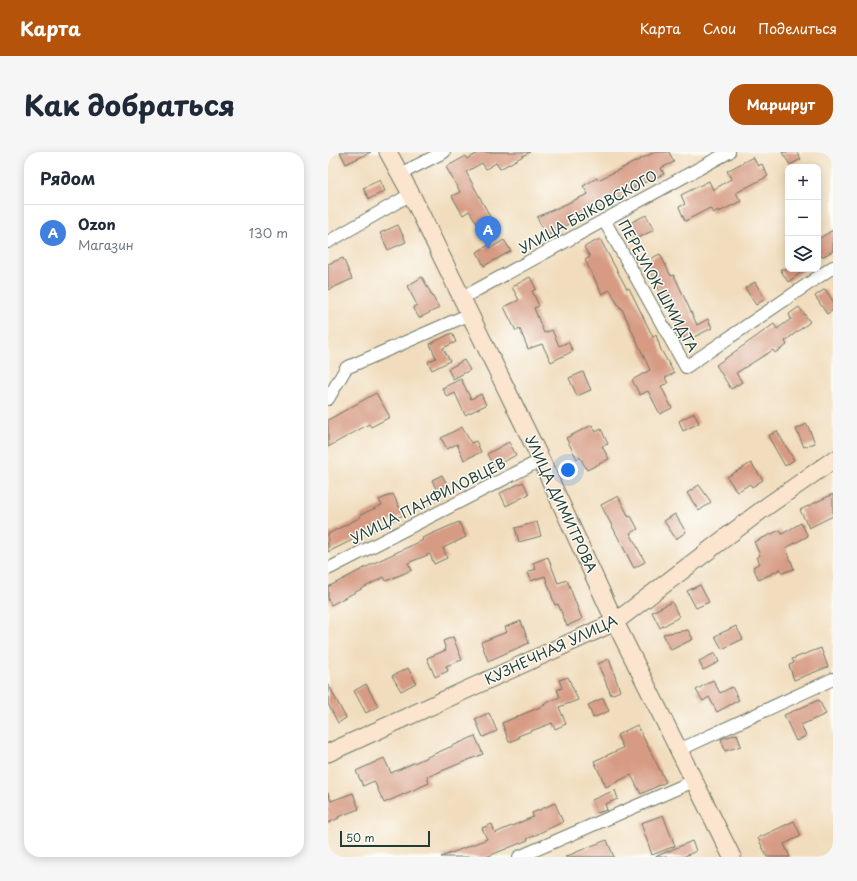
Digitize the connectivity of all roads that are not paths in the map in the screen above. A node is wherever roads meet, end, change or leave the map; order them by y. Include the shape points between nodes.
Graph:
1 (388, 152) edge
2 (444, 152) edge
3 (729, 152) edge
4 (400, 174) junction
5 (411, 194) junction
6 (604, 220) junction
7 (328, 242) edge
8 (833, 267) edge
9 (462, 298) junction
10 (470, 314) junction
11 (328, 399) edge
12 (541, 460) junction
13 (833, 460) edge
14 (328, 569) edge
15 (615, 622) junction
16 (833, 679) edge
17 (679, 750) junction
18 (328, 753) edge
19 (694, 781) junction
20 (519, 857) edge
21 (732, 857) edge

1 - 4 main road, УЛИЦА ДИМИТРОВА
2 - 4 street
3 - 6 street, УЛИЦА БЫКОВСКОГО
4 - 5 main road, УЛИЦА ДИМИТРОВА
5 - 7 street
5 - 9 main road, УЛИЦА ДИМИТРОВА
6 - 8 street, ПЕРЕУЛОК ШМИДТА via 686,367
6 - 9 street, УЛИЦА БЫКОВСКОГО
9 - 10 main road, УЛИЦА ДИМИТРОВА
10 - 11 street via 346,368
10 - 12 main road, УЛИЦА ДИМИТРОВА
12 - 14 street, УЛИЦА ПАНФИЛОВЦЕВ
12 - 15 main road, УЛИЦА ДИМИТРОВА
13 - 15 main road, КУЗНЕЧНАЯ УЛИЦА via 763,509
15 - 17 main road, УЛИЦА ДИМИТРОВА
15 - 18 main road, КУЗНЕЧНАЯ УЛИЦА
16 - 17 street
17 - 19 main road, УЛИЦА ДИМИТРОВА
19 - 20 street
19 - 21 main road, УЛИЦА ДИМИТРОВА

